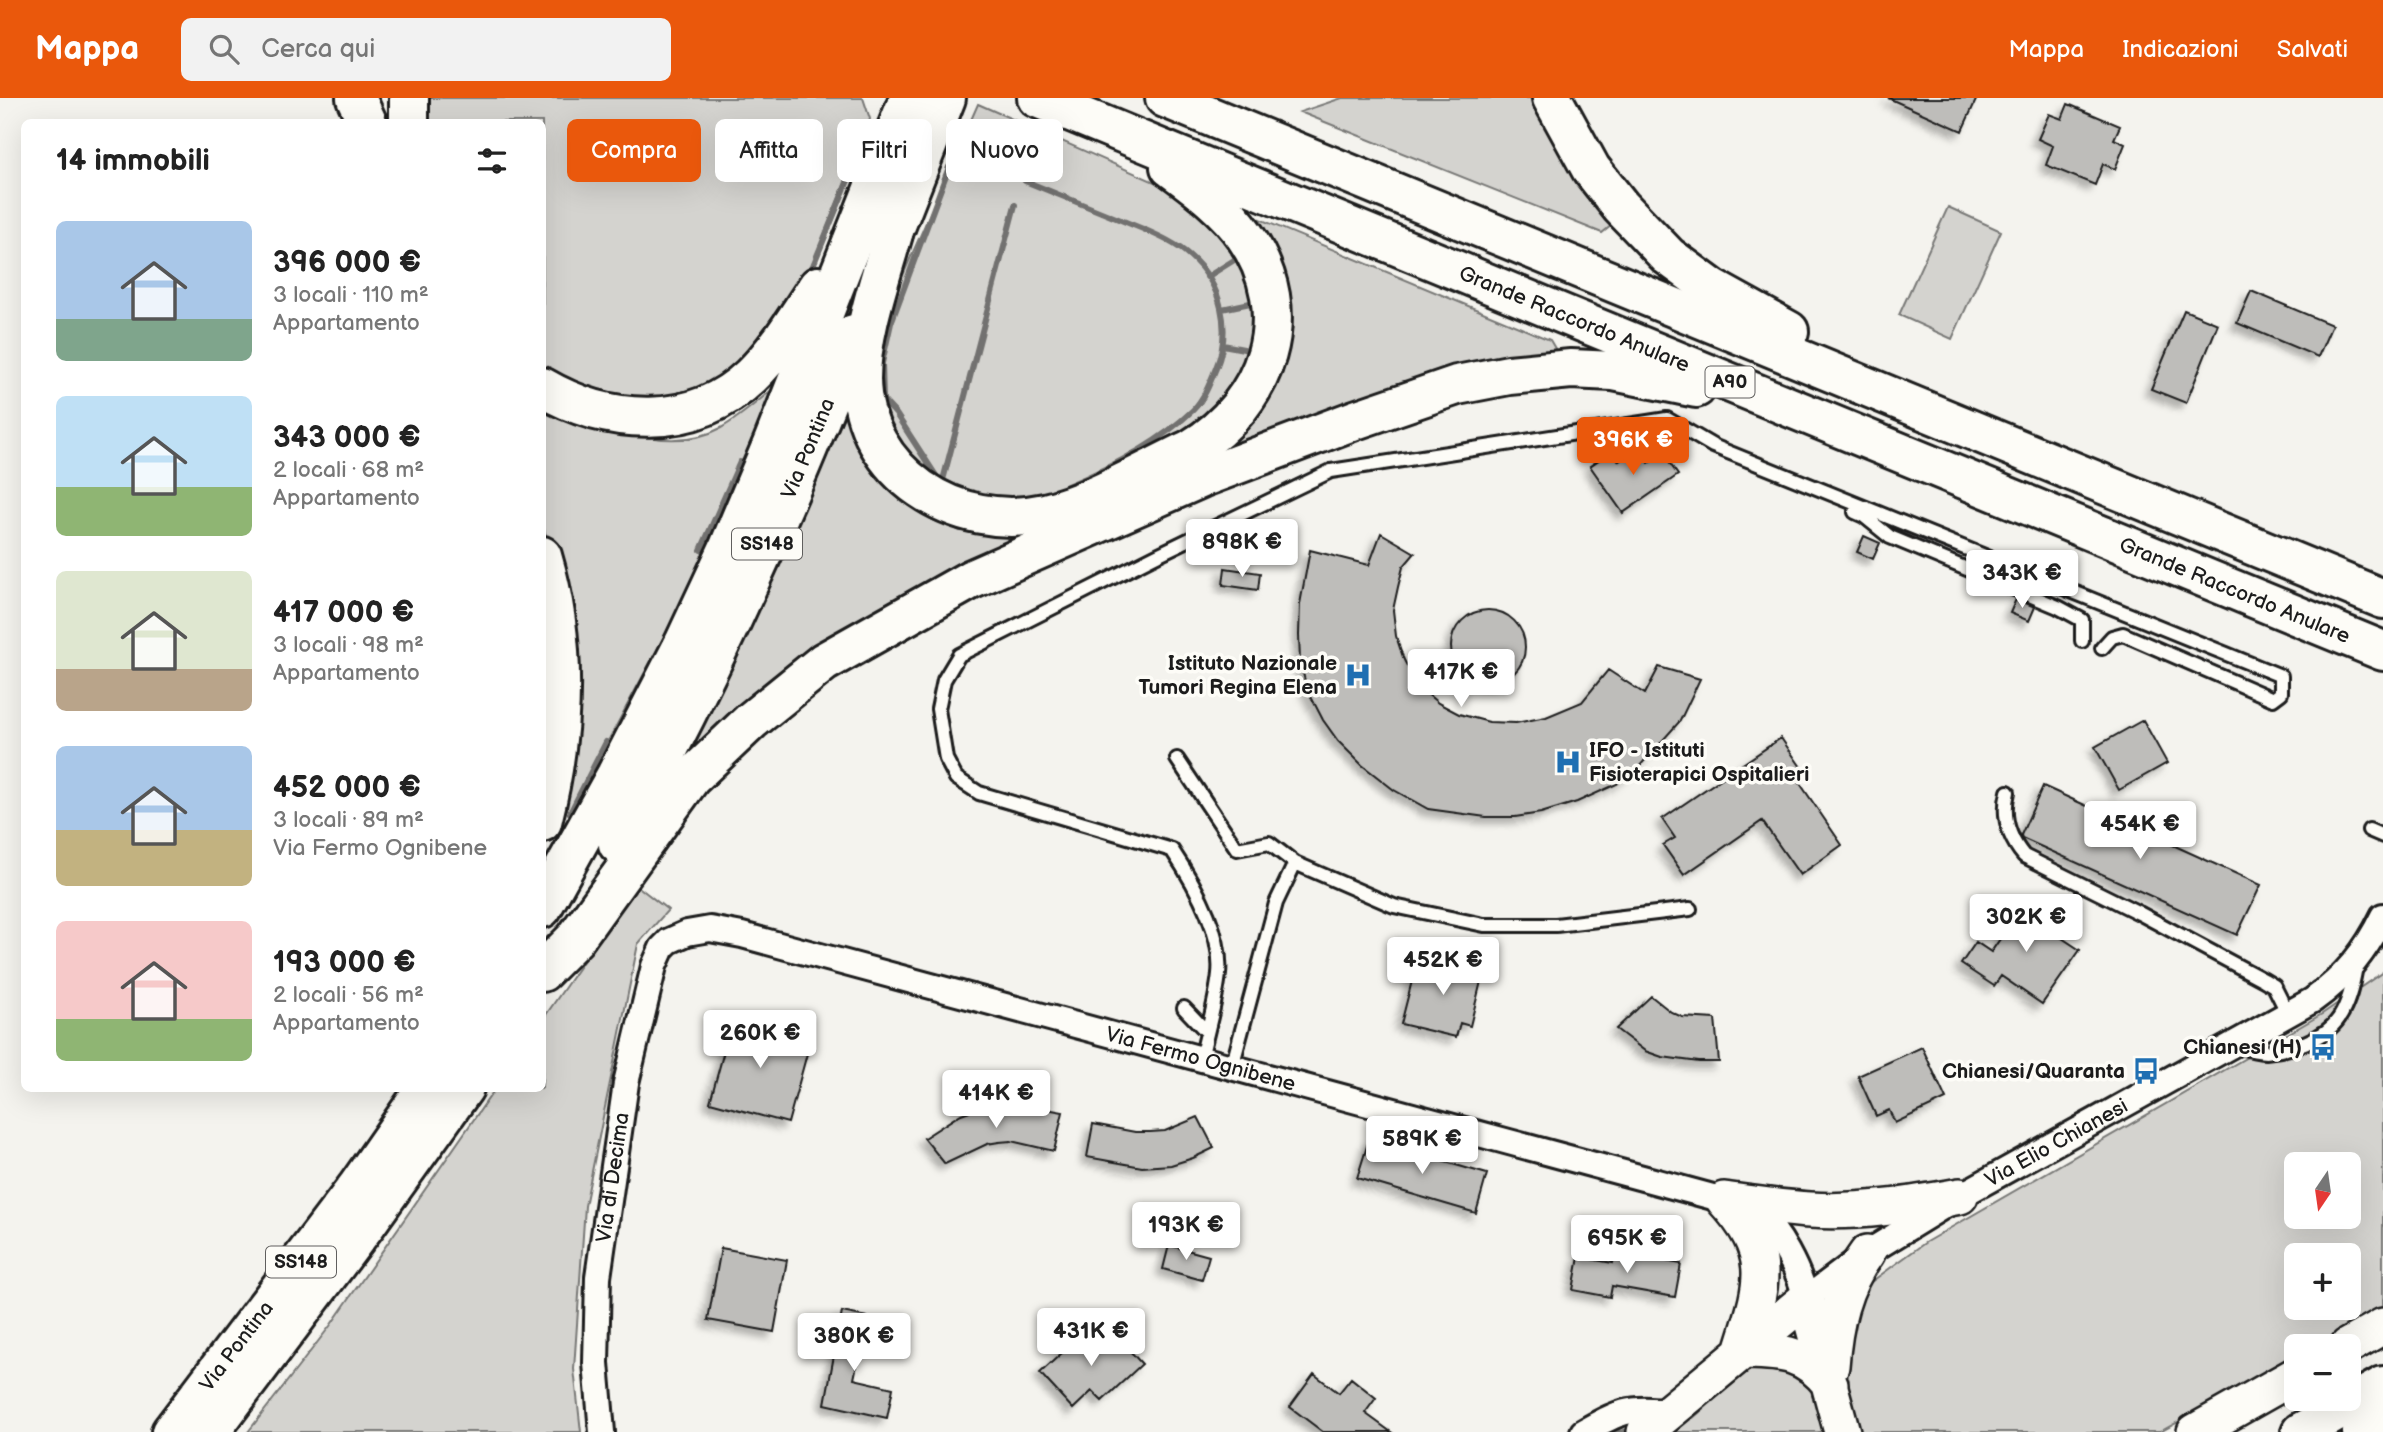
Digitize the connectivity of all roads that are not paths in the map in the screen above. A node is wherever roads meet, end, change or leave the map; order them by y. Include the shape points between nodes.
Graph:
1 (356, 98) edge
2 (410, 98) edge
3 (909, 98) edge
4 (946, 98) edge
5 (1037, 98) edge
6 (1165, 98) edge
7 (1552, 98) edge
8 (1077, 114) junction
9 (365, 119) edge
10 (409, 119) edge
11 (878, 223) junction
12 (546, 389) edge
13 (1778, 402) junction
14 (1953, 422) junction
15 (1713, 446) junction
16 (2256, 547) junction
17 (546, 575) edge
18 (2383, 579) edge
19 (2383, 599) edge
20 (2082, 641) dead end
21 (2102, 648) dead end
22 (2383, 651) edge
23 (1177, 759) dead end
24 (2008, 792) dead end
25 (546, 805) edge
26 (2369, 830) dead end
27 (2383, 836) edge
28 (1295, 863) junction
29 (546, 901) edge
30 (1690, 909) dead end
31 (2383, 916) edge
32 (677, 936) joint
33 (2357, 962) junction
34 (546, 963) edge
35 (546, 966) edge
36 (1184, 1009) dead end
37 (2288, 1014) junction
38 (1207, 1032) junction
39 (2234, 1045) junction
40 (1201, 1059) junction
41 (1232, 1067) junction
42 (423, 1092) edge
43 (461, 1092) edge
44 (1960, 1196) junction
45 (1724, 1200) junction
46 (1867, 1253) junction
47 (1806, 1299) junction
48 (2383, 1326) edge
49 (2361, 1339) edge
50 (1742, 1351) junction
51 (2284, 1382) edge
52 (1830, 1384) junction
53 (2383, 1386) edge
54 (2383, 1420) edge
55 (1657, 1422) edge
56 (171, 1432) edge
57 (209, 1432) edge
58 (602, 1432) edge
59 (1583, 1432) edge
60 (1842, 1432) edge
61 (2195, 1432) edge
62 (2301, 1432) edge
63 (2362, 1432) edge

1 - 9 highway
2 - 10 highway
3 - 11 highway, Via Pontina / SS148
4 - 11 highway, Via Pontina / SS148
5 - 8 highway, Grande Raccordo Anulare / A90
6 - 14 highway, A90
7 - 14 highway via 1591,169 1668,256 1726,297
8 - 11 highway via 1166,164 1221,208 1256,254 1266,281 1271,330 1255,384 1225,424 1191,449 1079,502 1041,514 1002,516 963,509 939,501 909,482 880,447 862,391
8 - 13 highway, Grande Raccordo Anulare / A90
11 - 12 highway via 750,377 717,401 681,414 640,418 592,409
11 - 29 highway, Via Pontina / SS148 via 773,442 717,572 616,775
11 - 34 highway, Via Pontina / SS148 via 810,442 719,649 619,842
13 - 22 highway, Grande Raccordo Anulare / A90
13 - 35 highway via 1595,370 1508,375 1457,384 1202,478 970,580 824,662 751,721 691,778 583,928
14 - 16 highway, A90
15 - 20 lane via 1714,454 1864,516 1890,537 2058,607 2082,620
15 - 21 lane via 2281,676 2281,693 2273,699 2123,634 2112,636
15 - 38 lane via 1667,419 1331,471 959,655 944,680 938,709 946,759 956,778 979,793 1172,850 1214,932 1219,972
16 - 18 highway
16 - 19 highway, A90
17 - 25 highway via 560,656 561,695
23 - 28 lane via 1237,849 1269,843
24 - 37 lane via 2004,806 2011,841 2024,856 2264,980 2274,986
26 - 27 lane
28 - 30 lane via 1394,906 1484,925 1556,925
28 - 41 lane via 1276,903
31 - 33 street, Via Elio Chianesi
32 - 40 street, Via Fermo Ognibene via 702,929 724,930
32 - 58 street, Via di Decima via 662,948 654,966 626,1083 598,1277 596,1363
33 - 37 street, Via Elio Chianesi via 2325,991
33 - 39 lane via 2345,1008 2326,1031 2299,1045 2267,1052
36 - 38 lane
37 - 39 street, Via Elio Chianesi
38 - 40 lane
39 - 44 street, Via Elio Chianesi
40 - 41 street, Via Fermo Ognibene
41 - 45 street, Via Fermo Ognibene
42 - 56 highway, Via Pontina / SS148 via 349,1198
43 - 57 highway, Via Pontina / SS148
44 - 45 street via 1830,1211
44 - 46 street, Via Elio Chianesi
45 - 47 street, Via Fermo Ognibene via 1754,1212 1767,1224 1799,1276
45 - 50 street via 1746,1227 1761,1264 1757,1299
46 - 47 street, Via Elio Chianesi
46 - 52 street via 1851,1277 1840,1307
47 - 50 street
47 - 52 street
48 - 49 street
50 - 52 street via 1798,1357 1819,1370
50 - 55 street
51 - 61 street
52 - 60 street
53 - 62 highway
54 - 63 highway
55 - 59 street via 1648,1409 1625,1410

